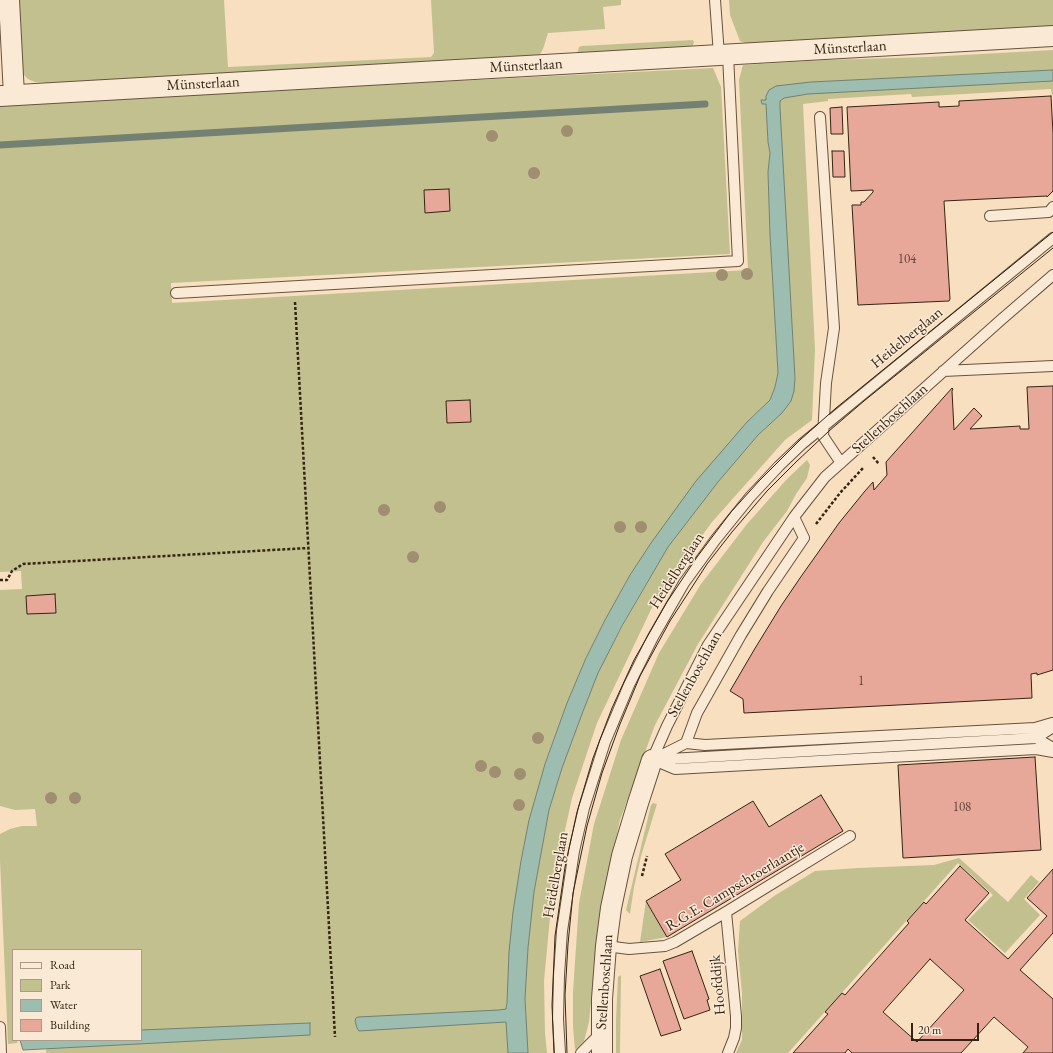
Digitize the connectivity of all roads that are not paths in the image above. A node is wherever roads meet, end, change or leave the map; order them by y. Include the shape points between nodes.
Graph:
1 (8, 0) edge
2 (715, 0) edge
3 (1053, 36) edge
4 (723, 55) junction
5 (7, 95) edge
6 (820, 117) dead end
7 (1053, 207) edge
8 (990, 216) dead end
9 (1053, 238) edge
10 (1053, 275) edge
11 (176, 293) dead end
12 (1053, 366) edge
13 (943, 371) junction
14 (824, 426) junction
15 (841, 463) junction
16 (794, 517) junction
17 (1053, 723) edge
18 (1053, 726) edge
19 (1036, 738) junction
20 (686, 743) junction
21 (1053, 748) edge
22 (1053, 752) edge
23 (652, 760) junction
24 (850, 836) dead end
25 (726, 912) junction
26 (606, 946) junction
27 (0, 1027) edge
28 (602, 1033) junction
29 (2, 1053) edge
30 (560, 1053) edge
31 (581, 1053) edge
32 (602, 1053) edge
33 (728, 1053) edge

1 - 5 street
2 - 4 lane
3 - 4 street, Münsterlaan
4 - 5 street, Münsterlaan
4 - 11 lane via 738,261
6 - 14 lane via 834,328 826,383
7 - 8 lane via 1049,212
9 - 14 lane, Heidelberglaan
10 - 13 lane, Stellenboschlaan
12 - 13 lane
13 - 15 lane, Stellenboschlaan
14 - 15 lane via 823,436
14 - 30 lane, Heidelberglaan via 770,476 716,539 684,583 629,685 605,742 584,808 574,851 562,931 558,1019
15 - 16 lane, Stellenboschlaan via 825,477
16 - 20 lane, Stellenboschlaan via 804,538 741,635 697,713
16 - 23 lane, Stellenboschlaan via 708,646
17 - 20 lane via 1034,728 720,745
18 - 19 lane
19 - 21 lane
19 - 23 lane
20 - 23 lane
22 - 23 lane via 1036,749 675,769
23 - 26 street, Stellenboschlaan via 622,856
24 - 25 lane, R.G.E. Campschroerlaantje
25 - 26 lane, R.G.E. Campschroerlaantje via 665,946 629,949
25 - 33 lane, Hoofddijk via 736,1016 734,1038
26 - 28 street, Stellenboschlaan
27 - 29 lane
28 - 31 lane
28 - 32 street, Stellenboschlaan

